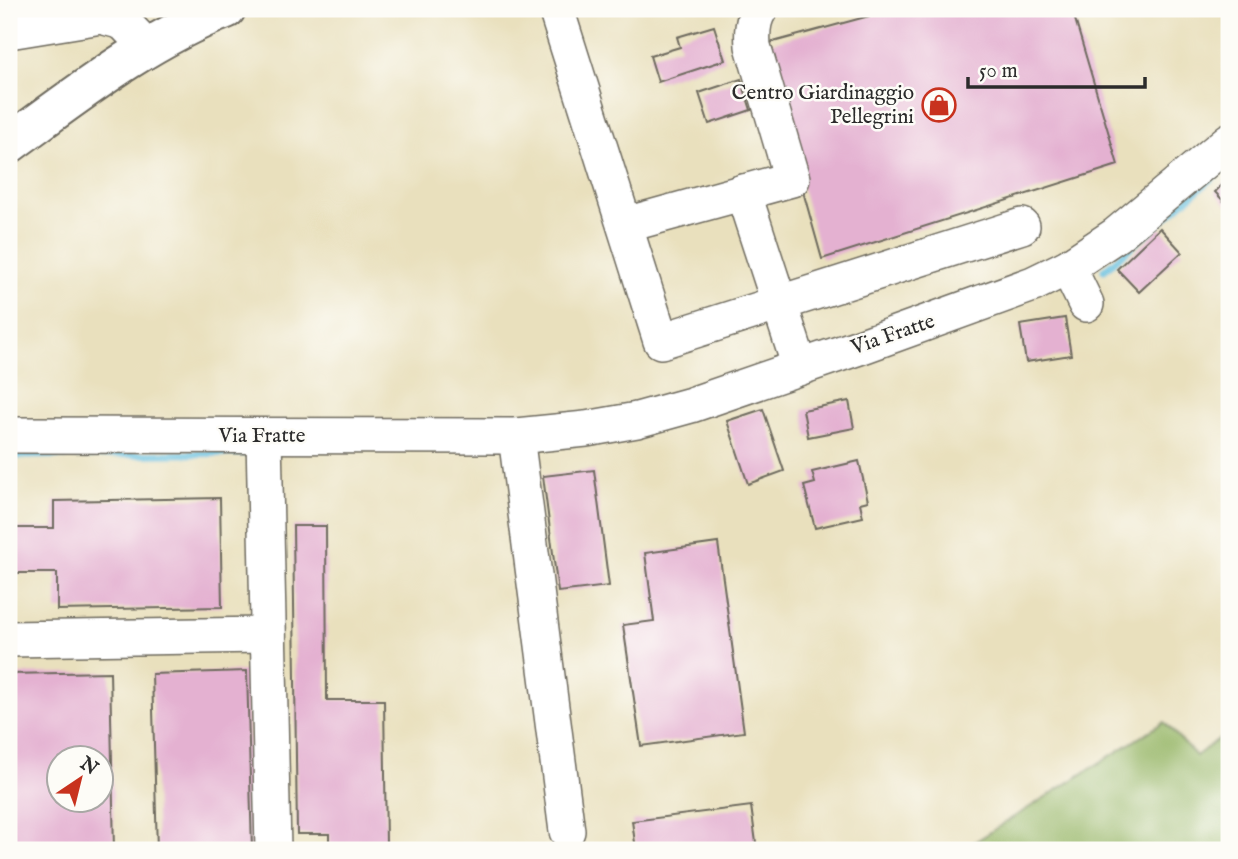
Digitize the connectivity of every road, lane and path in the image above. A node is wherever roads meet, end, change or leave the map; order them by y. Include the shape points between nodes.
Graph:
1 (226, 9) edge
2 (556, 9) edge
3 (760, 9) edge
4 (9, 31) edge
5 (147, 47) junction
6 (1229, 141) edge
7 (9, 144) edge
8 (743, 192) junction
9 (625, 225) junction
10 (1022, 226) dead end
11 (1068, 267) junction
12 (779, 303) junction
13 (1086, 304) dead end
14 (800, 367) junction
15 (9, 435) edge
16 (516, 436) junction
17 (264, 437) junction
18 (268, 635) junction
19 (9, 639) edge
20 (567, 831) dead end
21 (273, 850) edge

1 - 5 main road
2 - 9 street
3 - 8 street via 752,30 753,46 792,179
4 - 5 street via 101,16 123,22
5 - 7 main road
6 - 11 street, Via Fratte via 1116,235
8 - 9 street
8 - 12 street
9 - 12 street via 661,341
10 - 12 street
11 - 13 street
11 - 14 street, Via Fratte via 1022,289
12 - 14 street
14 - 16 street, Via Fratte via 637,420
15 - 17 street, Via Fratte
16 - 17 street, Via Fratte
16 - 20 street
17 - 18 street
18 - 19 street
18 - 21 street

